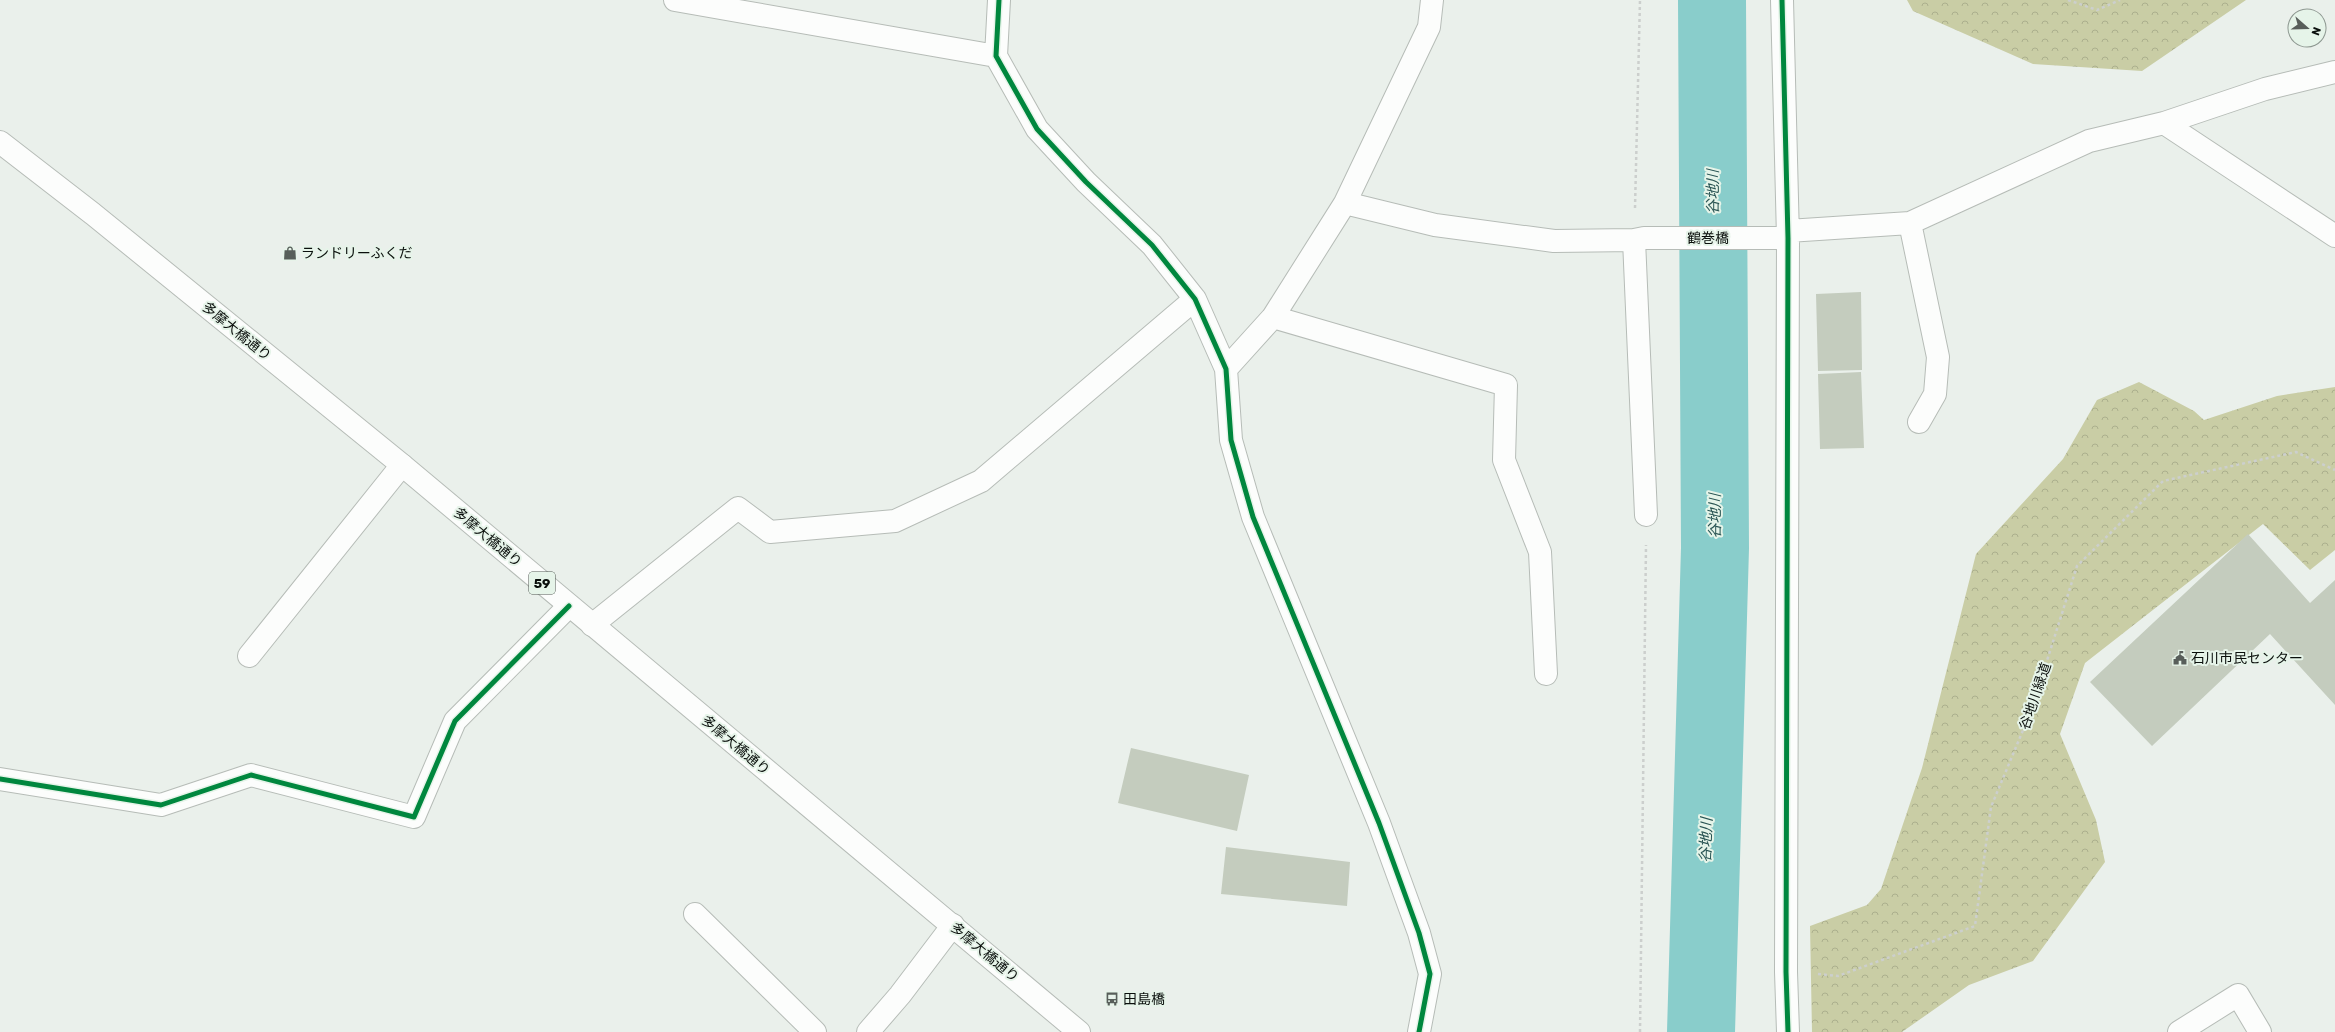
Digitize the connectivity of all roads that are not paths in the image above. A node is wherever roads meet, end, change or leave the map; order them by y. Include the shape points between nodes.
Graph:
1 (675, 0) edge
2 (999, 0) edge
3 (1432, 0) edge
4 (1782, 0) edge
5 (996, 56) junction
6 (2335, 72) edge
7 (2164, 122) junction
8 (0, 142) edge
9 (1346, 203) junction
10 (1910, 223) junction
11 (1782, 236) junction
12 (2335, 236) edge
13 (1639, 239) junction
14 (1195, 299) junction
15 (1273, 317) junction
16 (1226, 370) junction
17 (1918, 422) dead end
18 (402, 465) junction
19 (1646, 515) road end
20 (569, 606) junction
21 (592, 625) junction
22 (249, 656) dead end
23 (1546, 674) dead end
24 (0, 779) edge
25 (694, 914) dead end
26 (953, 924) junction
27 (816, 1032) edge
28 (868, 1032) edge
29 (1079, 1032) edge
30 (1419, 1032) edge
31 (1788, 1032) edge
32 (2179, 1032) edge
33 (2260, 1032) edge

1 - 5 street
2 - 5 street
3 - 9 street via 1430,27
4 - 11 street
5 - 14 street via 1037,128 1086,182 1152,245
6 - 7 street via 2265,89
7 - 10 street via 2089,142
7 - 12 street
8 - 18 street, 多摩大橋通り / 59 via 93,214
9 - 13 street, 鶴巻橋 via 1435,225 1546,240
9 - 15 street
10 - 11 street, 鶴巻橋
10 - 17 street via 1938,357 1935,394
11 - 13 street, 鶴巻橋
11 - 31 street
13 - 19 street
14 - 16 street
14 - 21 street via 981,481 895,521 770,532 738,508
15 - 16 street
15 - 23 street via 1506,384 1504,460 1540,552
16 - 30 street via 1231,440 1253,517 1379,823 1419,933 1430,974
18 - 20 street, 多摩大橋通り / 59
18 - 22 street
20 - 21 street, 多摩大橋通り / 59
20 - 24 street via 454,721 414,817 251,775 161,805
21 - 26 street, 多摩大橋通り / 59
25 - 27 street
26 - 28 street via 900,995
26 - 29 street, 多摩大橋通り / 59
32 - 33 street via 2238,995

